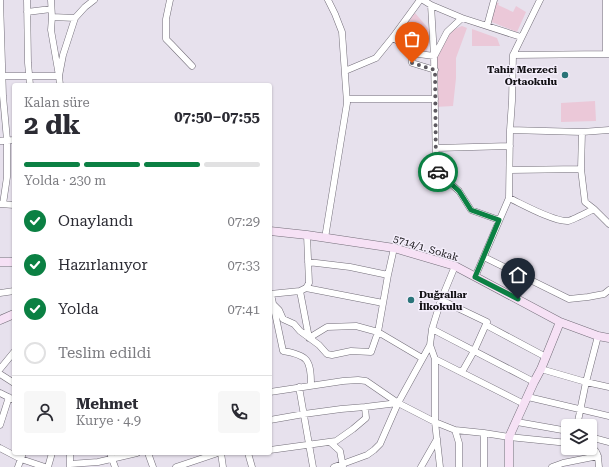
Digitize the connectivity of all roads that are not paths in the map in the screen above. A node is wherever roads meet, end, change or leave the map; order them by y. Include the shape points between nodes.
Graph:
1 (0, 0) edge
2 (27, 0) edge
3 (51, 0) edge
4 (94, 0) edge
5 (170, 0) edge
6 (328, 0) edge
7 (421, 0) edge
8 (494, 0) edge
9 (540, 0) edge
10 (606, 0) edge
11 (431, 5) junction
12 (51, 9) junction
13 (27, 12) junction
14 (52, 17) junction
15 (76, 18) junction
16 (462, 18) junction
17 (487, 26) junction
18 (393, 37) junction
19 (522, 37) junction
20 (411, 53) junction
21 (608, 54) edge
22 (513, 55) junction
23 (434, 56) junction
24 (192, 66) dead end
25 (344, 70) junction
26 (435, 70) junction
27 (2, 76) edge
28 (29, 76) junction
29 (59, 76) junction
30 (30, 83) edge
31 (60, 83) edge
32 (346, 99) junction
33 (435, 99) junction
34 (510, 130) junction
35 (609, 130) edge
36 (582, 132) junction
37 (7, 140) junction
38 (12, 140) edge
39 (0, 141) edge
40 (510, 146) junction
41 (436, 148) junction
42 (581, 169) junction
43 (510, 170) junction
44 (509, 198) junction
45 (2, 204) edge
46 (12, 205) edge
47 (594, 209) junction
48 (499, 220) junction
49 (609, 224) edge
50 (272, 231) edge
51 (307, 235) junction
52 (325, 238) junction
53 (394, 248) junction
54 (484, 257) junction
55 (0, 262) edge
56 (12, 262) edge
57 (308, 262) junction
58 (455, 266) junction
59 (388, 275) junction
60 (475, 277) junction
61 (306, 288) junction
62 (609, 290) edge
63 (12, 291) edge
64 (300, 291) junction
65 (0, 293) edge
66 (272, 294) edge
67 (272, 299) edge
68 (442, 300) junction
69 (383, 303) junction
70 (273, 304) junction
71 (12, 315) edge
72 (0, 320) edge
73 (560, 322) junction
74 (486, 325) junction
75 (432, 329) junction
76 (378, 332) junction
77 (598, 336) junction
78 (309, 338) junction
79 (609, 338) edge
80 (430, 344) junction
81 (474, 351) junction
82 (12, 354) edge
83 (546, 357) junction
84 (422, 358) junction
85 (435, 359) junction
86 (541, 368) junction
87 (0, 369) edge
88 (462, 372) junction
89 (0, 374) edge
90 (12, 381) edge
91 (534, 382) junction
92 (586, 382) junction
93 (311, 385) junction
94 (298, 387) junction
95 (609, 387) edge
96 (272, 390) edge
97 (0, 393) edge
98 (12, 398) edge
99 (526, 400) junction
100 (398, 403) junction
101 (365, 407) junction
102 (580, 409) junction
103 (304, 414) junction
104 (609, 416) edge
105 (1, 417) edge
106 (578, 419) edge
107 (272, 420) edge
108 (435, 422) junction
109 (517, 422) junction
110 (0, 425) edge
111 (455, 430) junction
112 (561, 430) edge
113 (484, 433) junction
114 (509, 437) junction
115 (437, 438) junction
116 (597, 439) edge
117 (330, 442) junction
118 (561, 442) edge
119 (609, 442) edge
120 (309, 445) junction
121 (0, 448) edge
122 (272, 450) edge
123 (12, 452) edge
124 (51, 455) edge
125 (70, 455) edge
126 (149, 455) edge
127 (213, 455) edge
128 (220, 455) edge
129 (249, 455) edge
130 (22, 456) edge
131 (111, 456) edge
132 (598, 456) joint
133 (342, 465) edge
134 (563, 465) edge
135 (70, 466) edge
136 (18, 467) edge
137 (44, 467) edge
138 (48, 467) edge
139 (114, 467) edge
140 (153, 467) edge
141 (176, 467) edge
142 (223, 467) edge
143 (252, 467) edge
144 (313, 467) edge
145 (334, 467) edge
146 (421, 467) edge
147 (440, 467) edge
148 (459, 467) edge
149 (484, 467) edge
150 (510, 467) edge
151 (552, 467) edge
152 (599, 467) edge

1 - 27 street
2 - 13 street
3 - 12 street
4 - 15 street
5 - 24 street via 166,19 166,39
6 - 25 street via 342,32
7 - 11 street
7 - 18 street
8 - 17 street
9 - 19 street
10 - 21 street
11 - 16 street
11 - 23 street
12 - 13 street
12 - 14 street
13 - 28 street
14 - 15 street
14 - 29 street via 51,30
15 - 29 street via 63,55
16 - 17 street
16 - 23 street via 447,32
17 - 19 street
18 - 20 street
18 - 25 street via 376,58
19 - 22 street
20 - 23 street
20 - 26 street via 412,63
21 - 22 street
22 - 34 street
23 - 26 street
25 - 32 street
26 - 33 street
27 - 28 street
27 - 37 street
28 - 29 street
28 - 30 street
29 - 31 street
32 - 33 street
32 - 52 street via 346,113
33 - 41 street
34 - 36 street
34 - 40 street
35 - 36 street
36 - 42 street
37 - 38 street
37 - 39 street
37 - 45 street via 7,177
40 - 41 street
40 - 43 street
41 - 48 street via 436,171 459,191 471,210
42 - 43 street
42 - 47 street via 586,202
43 - 44 street
44 - 47 street via 558,220 568,221
44 - 48 street
45 - 46 street
47 - 49 street
48 - 54 street
50 - 51 main road, 5714/1. Sokak
51 - 52 main road, 5714/1. Sokak
51 - 57 street
52 - 53 main road, 5714/1. Sokak
53 - 58 main road, 5714/1. Sokak
53 - 59 street
54 - 60 street
54 - 62 street via 570,299 604,294
55 - 56 main road
57 - 59 street
57 - 61 street
58 - 60 main road, 5714/1. Sokak
58 - 68 street
59 - 69 street
60 - 73 main road, 5714/1. Sokak
61 - 64 street
61 - 69 street
63 - 65 street
64 - 66 street
64 - 78 street
67 - 70 street
68 - 74 street via 488,322
68 - 75 street
69 - 76 street
70 - 78 street via 283,319 294,324
70 - 93 street via 283,351 297,353 310,365
71 - 72 main road
73 - 77 main road, 5714/1. Sokak
73 - 83 main road
74 - 81 street
74 - 83 street
75 - 80 street
75 - 81 street
76 - 78 street via 356,326 327,327
76 - 78 street via 371,352 327,354
76 - 84 street
77 - 79 main road, 5714/1. Sokak
77 - 92 street
80 - 84 street
80 - 85 street
81 - 88 street
81 - 91 street
82 - 87 street
83 - 86 main road
84 - 100 street
85 - 88 street
85 - 108 street
86 - 91 main road
86 - 92 street
88 - 99 street
89 - 90 street
91 - 99 main road
92 - 95 street
92 - 102 street
93 - 94 street
93 - 100 street via 366,381
94 - 96 street
94 - 103 street
97 - 98 street
98 - 105 street
99 - 102 street
99 - 109 main road
100 - 101 street
100 - 108 street
100 - 133 street via 380,444 367,455
101 - 103 street
101 - 117 street via 366,418 354,429
102 - 104 street
102 - 106 street
103 - 107 street
103 - 120 street
105 - 110 street
108 - 111 street
108 - 115 street
109 - 112 street
109 - 114 main road
111 - 113 street
111 - 148 street via 459,443
113 - 114 street
113 - 149 street
114 - 118 street
114 - 150 main road
115 - 146 street
115 - 147 street
116 - 119 street
117 - 120 street
117 - 133 street via 340,451
120 - 122 street
120 - 144 street
121 - 123 street
124 - 138 street
125 - 135 street
126 - 140 street
127 - 141 street
128 - 142 street
129 - 143 street
130 - 136 street
130 - 137 street
131 - 135 street via 98,462
131 - 139 street
132 - 134 street
132 - 152 street
133 - 145 street
134 - 151 street

